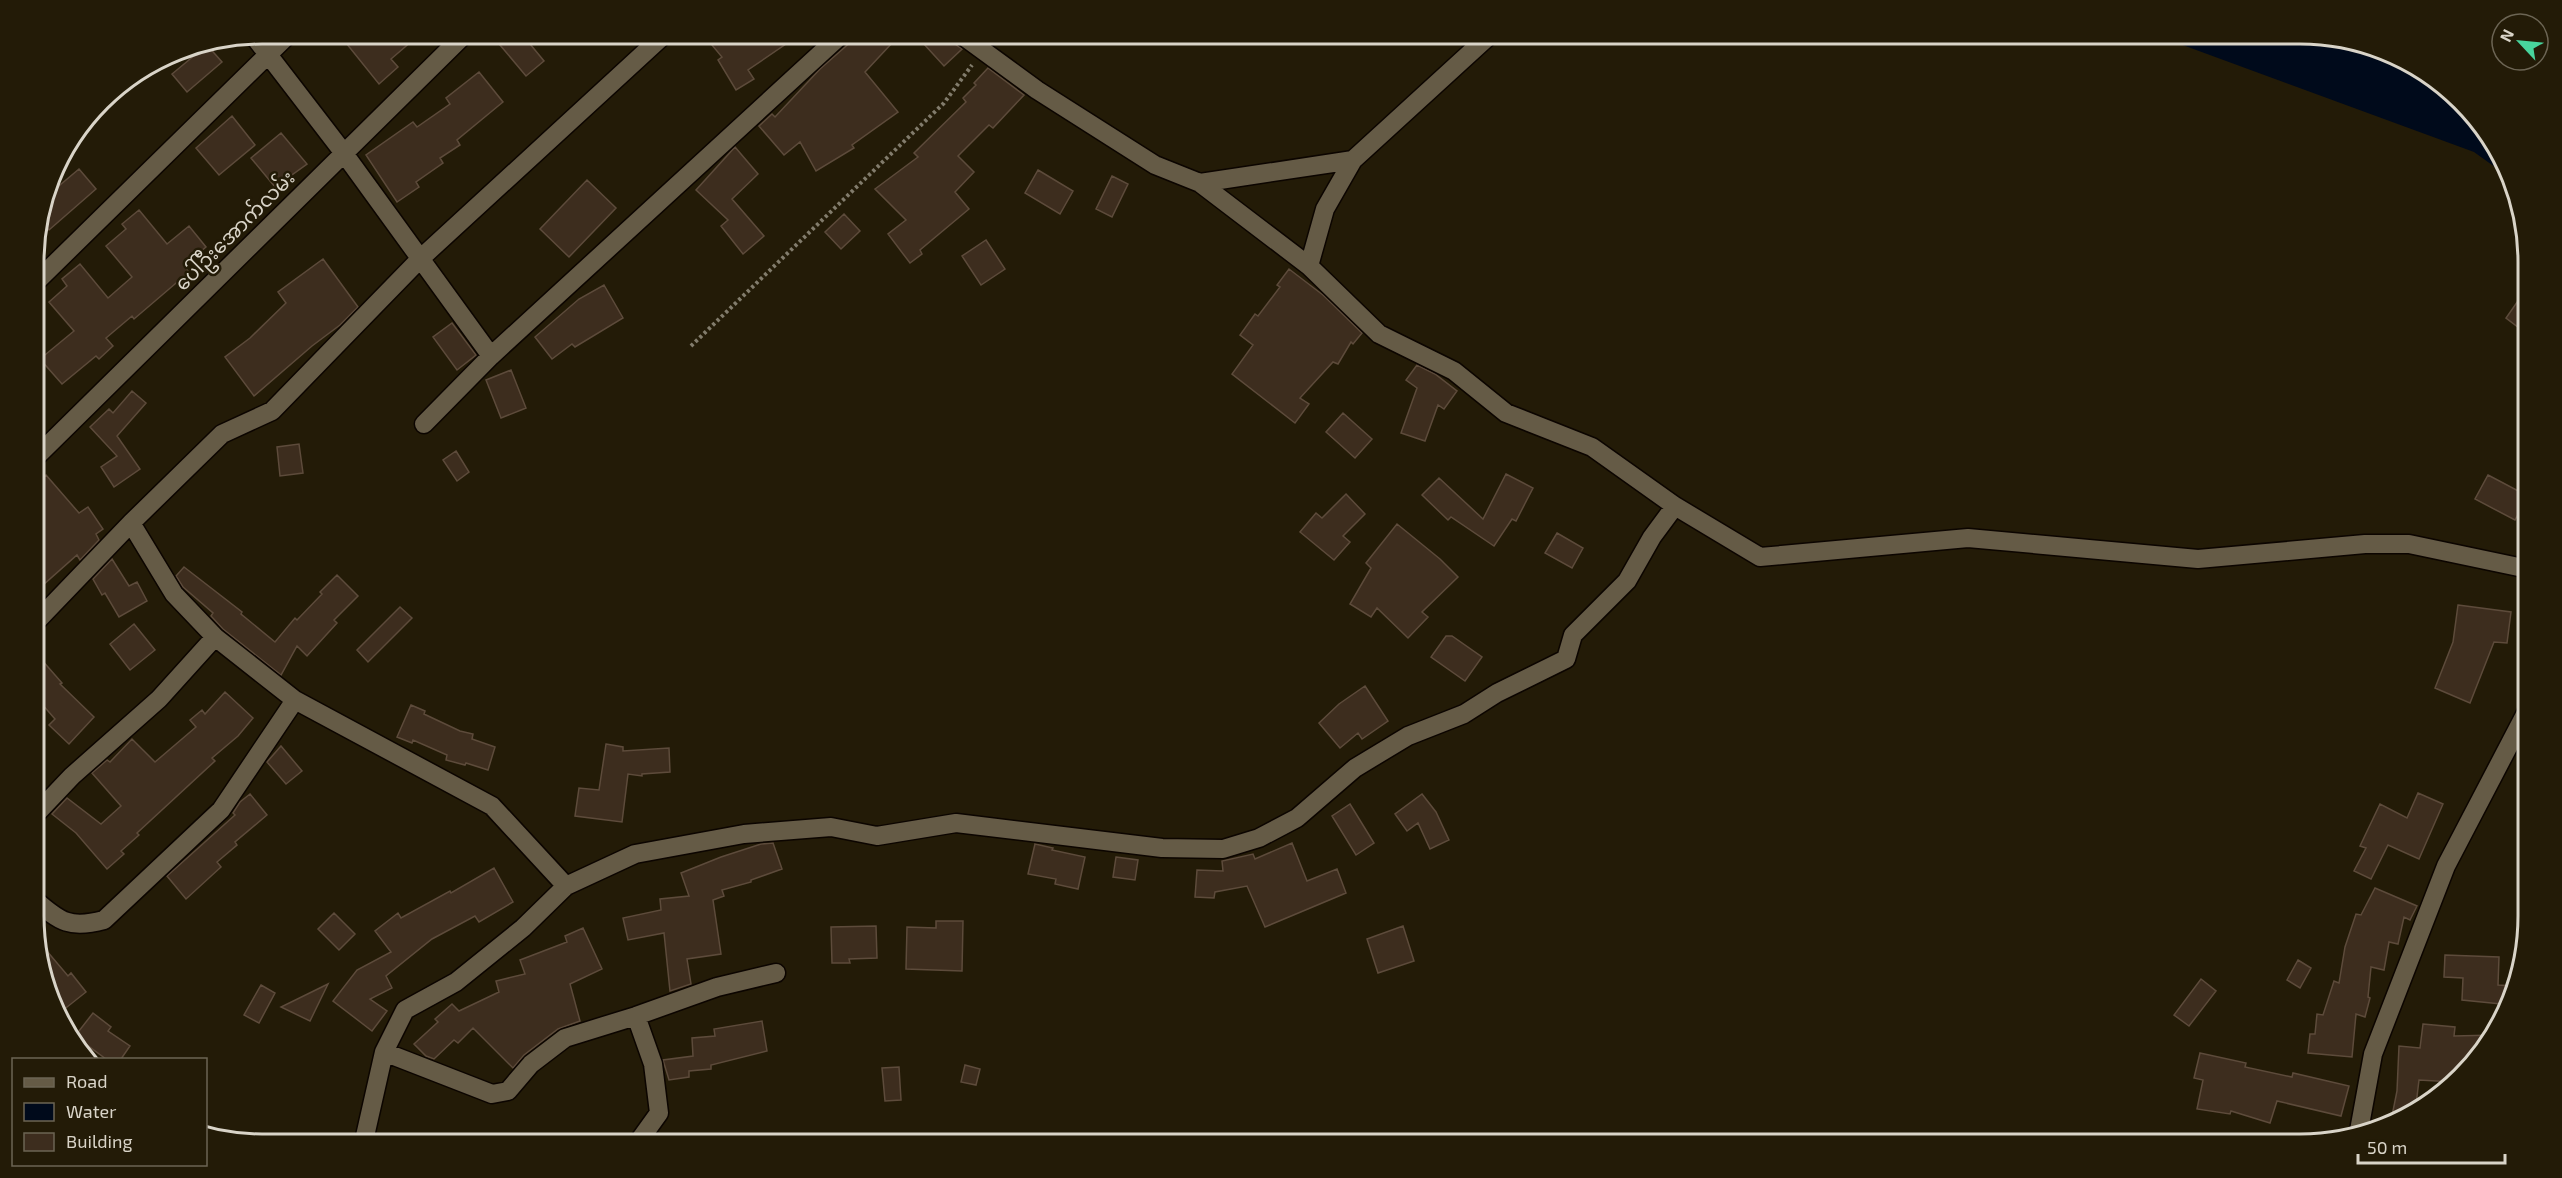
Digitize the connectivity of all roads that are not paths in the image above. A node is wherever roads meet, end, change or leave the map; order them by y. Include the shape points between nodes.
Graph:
1 (261, 44) edge
2 (278, 44) edge
3 (455, 44) edge
4 (654, 44) edge
5 (831, 44) edge
6 (973, 44) edge
7 (1479, 44) edge
8 (269, 53) junction
9 (343, 152) junction
10 (1353, 160) junction
11 (1200, 183) junction
12 (420, 259) junction
13 (1310, 266) junction
14 (44, 274) edge
15 (491, 356) junction
16 (424, 424) dead end
17 (44, 449) edge
18 (1675, 506) junction
19 (131, 523) junction
20 (2518, 567) edge
21 (44, 614) edge
22 (215, 637) junction
23 (295, 700) junction
24 (2518, 728) edge
25 (44, 806) edge
26 (566, 886) junction
27 (44, 908) edge
28 (776, 973) dead end
29 (636, 1016) junction
30 (384, 1052) junction
31 (2360, 1126) edge
32 (365, 1134) edge
33 (644, 1134) edge

1 - 8 street
2 - 8 street
3 - 9 street, ပေါ်ဦးအောက်လမ်း
4 - 12 street
5 - 15 street
6 - 11 street via 1036,90 1155,165
7 - 10 street
8 - 9 street
8 - 14 street
9 - 12 street
9 - 17 street, ပေါ်ဦးအောက်လမ်း
10 - 11 street
10 - 13 street via 1325,209
11 - 13 street
12 - 15 street
12 - 19 street via 272,411 222,434
13 - 18 street via 1379,334 1454,371 1506,413 1592,447
15 - 16 street
18 - 20 street via 1760,557 1968,538 2198,560 2365,544 2409,544
18 - 26 street via 1627,581 1574,635 1566,659 1464,714 1408,736 1354,768 1297,818 1259,838 1223,849 1162,848 956,823 877,836 831,827 744,834 635,855
19 - 21 street
19 - 22 street via 174,594
22 - 23 street
22 - 25 street via 159,699
23 - 26 street via 492,806
23 - 27 street via 221,810 104,920 88,924 56,919
24 - 31 street via 2446,866 2373,1054
26 - 30 street via 523,928 456,982 405,1010
28 - 29 street via 717,987
29 - 30 street via 565,1038 531,1064 508,1091 492,1094
29 - 33 street via 653,1064 659,1113
30 - 32 street

